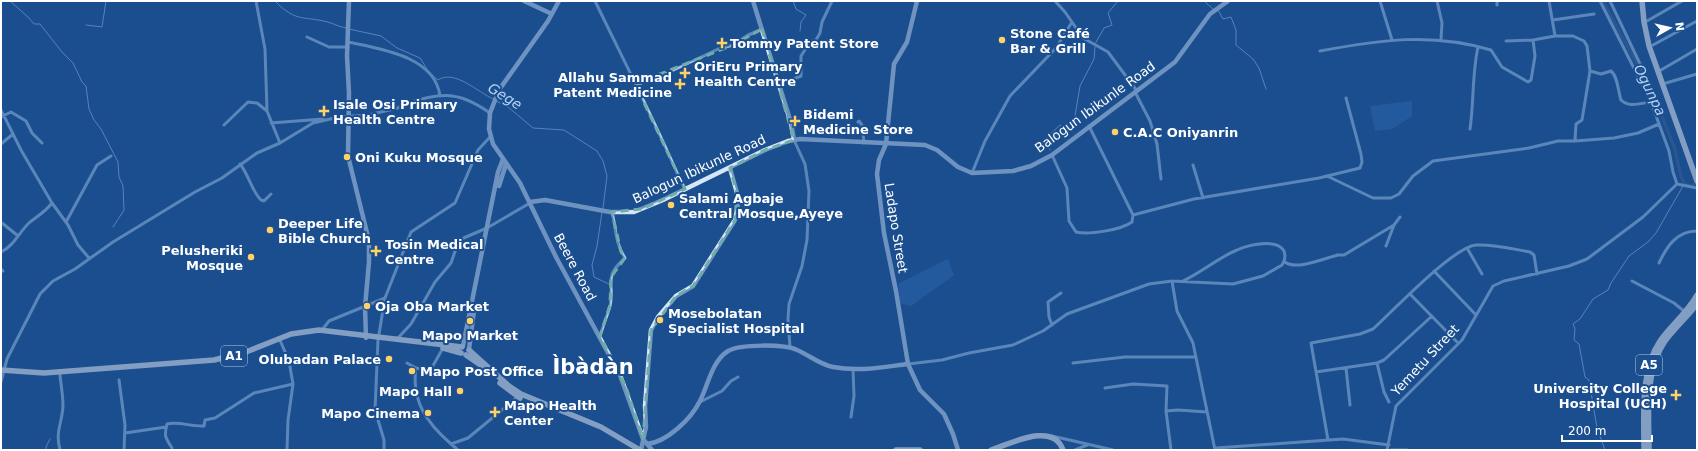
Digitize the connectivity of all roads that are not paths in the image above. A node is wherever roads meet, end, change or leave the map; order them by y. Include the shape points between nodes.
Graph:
1 (256, 1) edge
2 (349, 1) edge
3 (524, 1) edge
4 (559, 1) edge
5 (595, 1) edge
6 (753, 1) edge
7 (832, 1) edge
8 (917, 1) edge
9 (1055, 1) edge
10 (1228, 1) edge
11 (1380, 1) edge
12 (1437, 1) edge
13 (1549, 1) edge
14 (1600, 1) edge
15 (1610, 1) edge
16 (1642, 1) edge
17 (1646, 1) edge
18 (1682, 1) edge
19 (552, 14) junction
20 (1594, 14) dead end
21 (1553, 20) junction
22 (1648, 21) junction
23 (1697, 21) edge
24 (1072, 22) junction
25 (762, 29) junction
26 (1555, 36) junction
27 (307, 37) dead end
28 (1441, 39) junction
29 (1392, 40) junction
30 (1533, 40) junction
31 (1506, 41) dead end
32 (348, 44) junction
33 (1653, 45) junction
34 (1478, 47) junction
35 (1697, 49) edge
36 (1320, 51) dead end
37 (1642, 68) dead end
38 (1661, 70) junction
39 (1590, 71) junction
40 (1697, 74) edge
41 (1666, 83) junction
42 (779, 85) junction
43 (636, 86) junction
44 (1136, 92) junction
45 (440, 96) junction
46 (1346, 98) dead end
47 (1651, 102) junction
48 (1, 110) edge
49 (267, 111) junction
50 (490, 113) junction
51 (3, 116) edge
52 (350, 116) junction
53 (327, 119) junction
54 (271, 122) junction
55 (858, 122) dead end
56 (224, 124) dead end
57 (1659, 124) junction
58 (1089, 126) junction
59 (1470, 129) dead end
60 (13, 134) junction
61 (490, 137) junction
62 (794, 140) junction
63 (1575, 141) junction
64 (42, 142) dead end
65 (280, 143) junction
66 (864, 143) junction
67 (1, 144) edge
68 (886, 144) junction
69 (1052, 155) junction
70 (111, 156) dead end
71 (503, 159) junction
72 (240, 164) junction
73 (506, 164) junction
74 (1193, 166) dead end
75 (730, 168) junction
76 (972, 172) junction
77 (1697, 172) edge
78 (1327, 176) junction
79 (1161, 179) dead end
80 (1697, 180) edge
81 (1678, 185) junction
82 (688, 188) junction
83 (1697, 188) edge
84 (271, 194) dead end
85 (1203, 198) junction
86 (530, 202) junction
87 (52, 204) junction
88 (611, 212) junction
89 (1133, 214) junction
90 (1400, 217) dead end
91 (66, 222) junction
92 (2, 223) dead end
93 (1394, 225) junction
94 (489, 226) junction
95 (1697, 231) edge
96 (17, 235) junction
97 (1386, 246) dead end
98 (1467, 248) junction
99 (1, 252) edge
100 (89, 258) junction
101 (1285, 262) junction
102 (1659, 263) dead end
103 (1434, 271) junction
104 (1482, 274) dead end
105 (1537, 274) junction
106 (1172, 281) junction
107 (1183, 281) junction
108 (1632, 281) dead end
109 (1061, 293) dead end
110 (1411, 294) junction
111 (1697, 295) edge
112 (386, 298) junction
113 (1697, 304) edge
114 (365, 307) junction
115 (1686, 312) junction
116 (472, 315) junction
117 (1476, 315) junction
118 (1432, 316) junction
119 (1052, 325) junction
120 (322, 330) junction
121 (304, 333) junction
122 (600, 336) junction
123 (366, 337) junction
124 (279, 339) junction
125 (378, 339) junction
126 (396, 340) junction
127 (1458, 343) junction
128 (463, 346) junction
129 (790, 347) junction
130 (443, 348) junction
131 (469, 349) junction
132 (463, 354) junction
133 (1196, 356) junction
134 (1073, 362) dead end
135 (407, 363) dead end
136 (1377, 363) junction
137 (908, 364) junction
138 (416, 368) junction
139 (1346, 368) junction
140 (852, 369) junction
141 (2, 372) edge
142 (1316, 372) junction
143 (60, 375) junction
144 (738, 377) dead end
145 (119, 380) dead end
146 (1, 382) edge
147 (293, 384) junction
148 (1105, 388) dead end
149 (519, 396) junction
150 (1647, 397) junction
151 (700, 402) junction
152 (1390, 402) dead end
153 (1350, 405) dead end
154 (1166, 411) junction
155 (1207, 412) junction
156 (851, 417) dead end
157 (584, 421) junction
158 (166, 427) junction
159 (125, 433) junction
160 (1050, 436) junction
161 (644, 439) junction
162 (1328, 440) junction
163 (659, 442) junction
164 (451, 444) junction
165 (1087, 445) junction
166 (1389, 445) junction
167 (646, 447) edge
168 (172, 448) dead end
169 (1216, 449) edge
170 (60, 450) edge
171 (124, 450) edge
172 (287, 450) edge
173 (384, 450) edge
174 (458, 450) edge
175 (630, 450) edge
176 (640, 450) edge
177 (653, 450) edge
178 (898, 450) edge
179 (920, 450) edge
180 (958, 450) edge
181 (991, 450) edge
182 (1002, 450) edge
183 (1059, 450) edge
184 (1063, 450) edge
185 (1075, 450) edge
186 (1111, 450) edge
187 (1171, 450) edge
188 (1387, 450) edge
189 (1392, 450) edge
190 (1407, 450) edge
191 (1644, 450) edge
192 (1648, 450) edge

1 - 49 street via 265,49
2 - 32 main road
3 - 19 main road
4 - 19 main road, Beere Road
5 - 43 street
6 - 25 main road
7 - 42 street via 816,40 810,42 801,56 801,76
8 - 68 main road, Ladapo Street via 907,42 894,64
9 - 24 street
10 - 44 main road, Balogun Ibikunle Road via 1210,14 1180,58
11 - 29 street
12 - 28 street via 1442,23
13 - 21 street
14 - 47 street
15 - 37 street
16 - 80 highway via 1649,46
17 - 22 highway
18 - 22 street
19 - 50 main road, Beere Road via 504,82
20 - 21 street
21 - 26 street
22 - 33 highway
23 - 33 street
24 - 44 street via 1084,38 1108,52
24 - 76 street via 1056,48 1010,96 985,141
25 - 42 main road
25 - 43 street via 734,45 718,49
26 - 30 street
26 - 39 street via 1573,36 1584,41
27 - 32 street via 329,47
28 - 29 street
28 - 34 street
29 - 36 street via 1358,43
30 - 31 street
30 - 34 street via 1534,65 1531,80 1528,82 1502,67 1493,51
32 - 45 street via 390,52 419,64 436,80
32 - 52 main road
33 - 38 highway
34 - 59 street via 1473,74
35 - 38 street
38 - 41 highway
39 - 47 street via 1601,74 1613,72 1620,100 1624,103
39 - 63 street via 1582,120 1576,124
40 - 41 street
41 - 77 highway
42 - 62 main road
43 - 82 street via 681,182
44 - 58 main road, Balogun Ibikunle Road
44 - 79 street via 1150,121 1157,144
45 - 50 street via 466,98
45 - 52 street via 420,99 398,108 368,115
46 - 78 street via 1362,165 1354,170
47 - 57 street
48 - 51 street
49 - 54 street
49 - 56 street via 257,103 248,102
50 - 61 main road, Beere Road
51 - 60 street
51 - 64 street via 11,112 23,119
52 - 53 street
52 - 114 main road via 349,162 369,247
53 - 54 street
53 - 65 street
54 - 65 street
55 - 66 street via 862,125
57 - 63 street via 1648,130 1627,135
57 - 81 street
58 - 69 main road, Balogun Ibikunle Road
58 - 89 street
60 - 67 street
60 - 87 street
61 - 71 main road, Beere Road
61 - 112 street via 478,150 455,203 410,232
62 - 66 main road, Balogun Ibikunle Road
62 - 75 main road, Balogun Ibikunle Road via 765,150
62 - 129 street via 805,164 809,191 807,240 802,266 789,304
63 - 78 street via 1558,140 1529,148 1432,161 1413,176 1399,194 1390,198 1373,198
65 - 72 street
66 - 68 main road, Balogun Ibikunle Road
68 - 76 main road, Balogun Ibikunle Road via 917,144 931,147 958,167
68 - 137 main road, Ladapo Street via 879,160 877,174 880,208
69 - 76 main road, Balogun Ibikunle Road via 1017,170
69 - 89 street via 1068,188 1069,221 1076,232 1122,227 1132,222
70 - 91 street via 98,165
71 - 73 main road, Beere Road
71 - 94 main road via 498,172
72 - 84 street via 248,173 253,189 261,200 264,201
72 - 100 street via 222,178 185,197
73 - 86 main road, Beere Road
73 - 94 main road
74 - 85 street
75 - 82 main road, Balogun Ibikunle Road
75 - 161 main road via 737,194 738,209 735,220 693,286 676,296 658,317 651,330
78 - 85 street
81 - 83 street
81 - 105 street, Yemetu Street via 1643,217 1597,253 1574,265
82 - 88 main road, Balogun Ibikunle Road via 634,212
85 - 89 street
86 - 88 main road, Balogun Ibikunle Road via 554,201
86 - 94 street
86 - 122 main road, Beere Road via 556,257
87 - 91 street
87 - 96 street
88 - 122 street via 616,226 615,236 625,258 616,266 611,277 610,305
90 - 93 street
91 - 100 street via 78,245
92 - 96 street
93 - 97 street
93 - 101 street via 1344,255 1338,254 1300,265
94 - 116 main road
94 - 126 street via 464,237 457,243 451,263 435,282 411,324
95 - 102 street via 1688,231 1680,235
96 - 99 street via 9,248
98 - 103 street
98 - 104 street
98 - 105 street via 1488,245 1530,252 1534,255
100 - 141 street via 43,290
101 - 107 street via 1270,273 1245,282 1219,284
101 - 107 street via 1283,249 1278,246 1247,246
103 - 110 street
103 - 117 street
105 - 117 street, Yemetu Street via 1493,286
106 - 107 street
106 - 119 street via 1136,288 1072,312
106 - 133 street via 1178,311
108 - 115 street
109 - 119 street via 1048,302
110 - 118 street
110 - 142 street via 1367,332 1311,343
111 - 115 highway, A5
112 - 114 street
112 - 125 street
113 - 150 highway, A5 via 1665,341 1659,352
114 - 120 street via 329,321
114 - 123 main road
115 - 150 highway, A5 via 1657,346 1650,363
116 - 128 main road
116 - 131 main road
117 - 127 street, Yemetu Street
118 - 127 street
118 - 136 street via 1391,355
119 - 137 street via 1013,345 942,360
120 - 121 highway, A1
120 - 123 highway, A1
121 - 123 highway, A1
121 - 124 highway, A1
122 - 161 main road, Beere Road via 626,388
123 - 125 highway, A1
124 - 141 highway, A1 via 246,352 214,360 44,373
124 - 143 highway, A1 via 248,355 214,363
124 - 147 street via 289,361
125 - 126 highway, A1
125 - 130 highway, A1
125 - 173 street via 376,415
126 - 128 highway, A1
127 - 166 street, Yemetu Street via 1396,406
128 - 131 highway
128 - 132 highway
129 - 140 main road via 828,366
129 - 151 main road via 741,347 728,351 711,374
130 - 132 highway, A1
130 - 138 street via 430,371
131 - 132 highway via 469,353
131 - 149 highway, A1
132 - 149 highway, A1 via 478,362 506,388
133 - 134 street via 1125,357
133 - 155 street
135 - 138 street
136 - 139 street
136 - 152 street via 1384,392
137 - 140 main road
137 - 180 main road, Ladapo Street via 920,390 946,418
138 - 164 street via 415,388 419,404
139 - 142 street
139 - 153 street
140 - 156 street via 854,396
141 - 143 highway, A1 via 34,376
141 - 146 street
142 - 162 street
143 - 170 street via 63,402 58,431
144 - 151 street via 722,391
145 - 159 street
147 - 158 street via 254,393 216,418 205,420 204,426 176,423 167,424
147 - 172 street
148 - 154 street via 1133,384 1166,385
149 - 157 highway, A1
149 - 164 street via 468,438
150 - 191 highway, A5
150 - 192 highway, A5
151 - 163 main road via 673,432
154 - 155 street
154 - 187 street
155 - 169 street
157 - 175 highway, A1
157 - 176 highway, A1 via 601,427
158 - 159 street
158 - 168 street via 164,431
159 - 171 street
160 - 165 street
160 - 181 highway via 1031,437
160 - 184 highway via 1059,442
161 - 167 main road, Beere Road
161 - 176 main road
162 - 166 street via 1350,439
162 - 169 street
163 - 167 main road
163 - 177 main road
164 - 174 street
165 - 185 street
165 - 186 street
166 - 188 street, Yemetu Street
167 - 176 highway
167 - 177 main road, Beere Road
178 - 179 highway
182 - 183 highway via 1026,441 1042,439 1052,441
189 - 190 street

